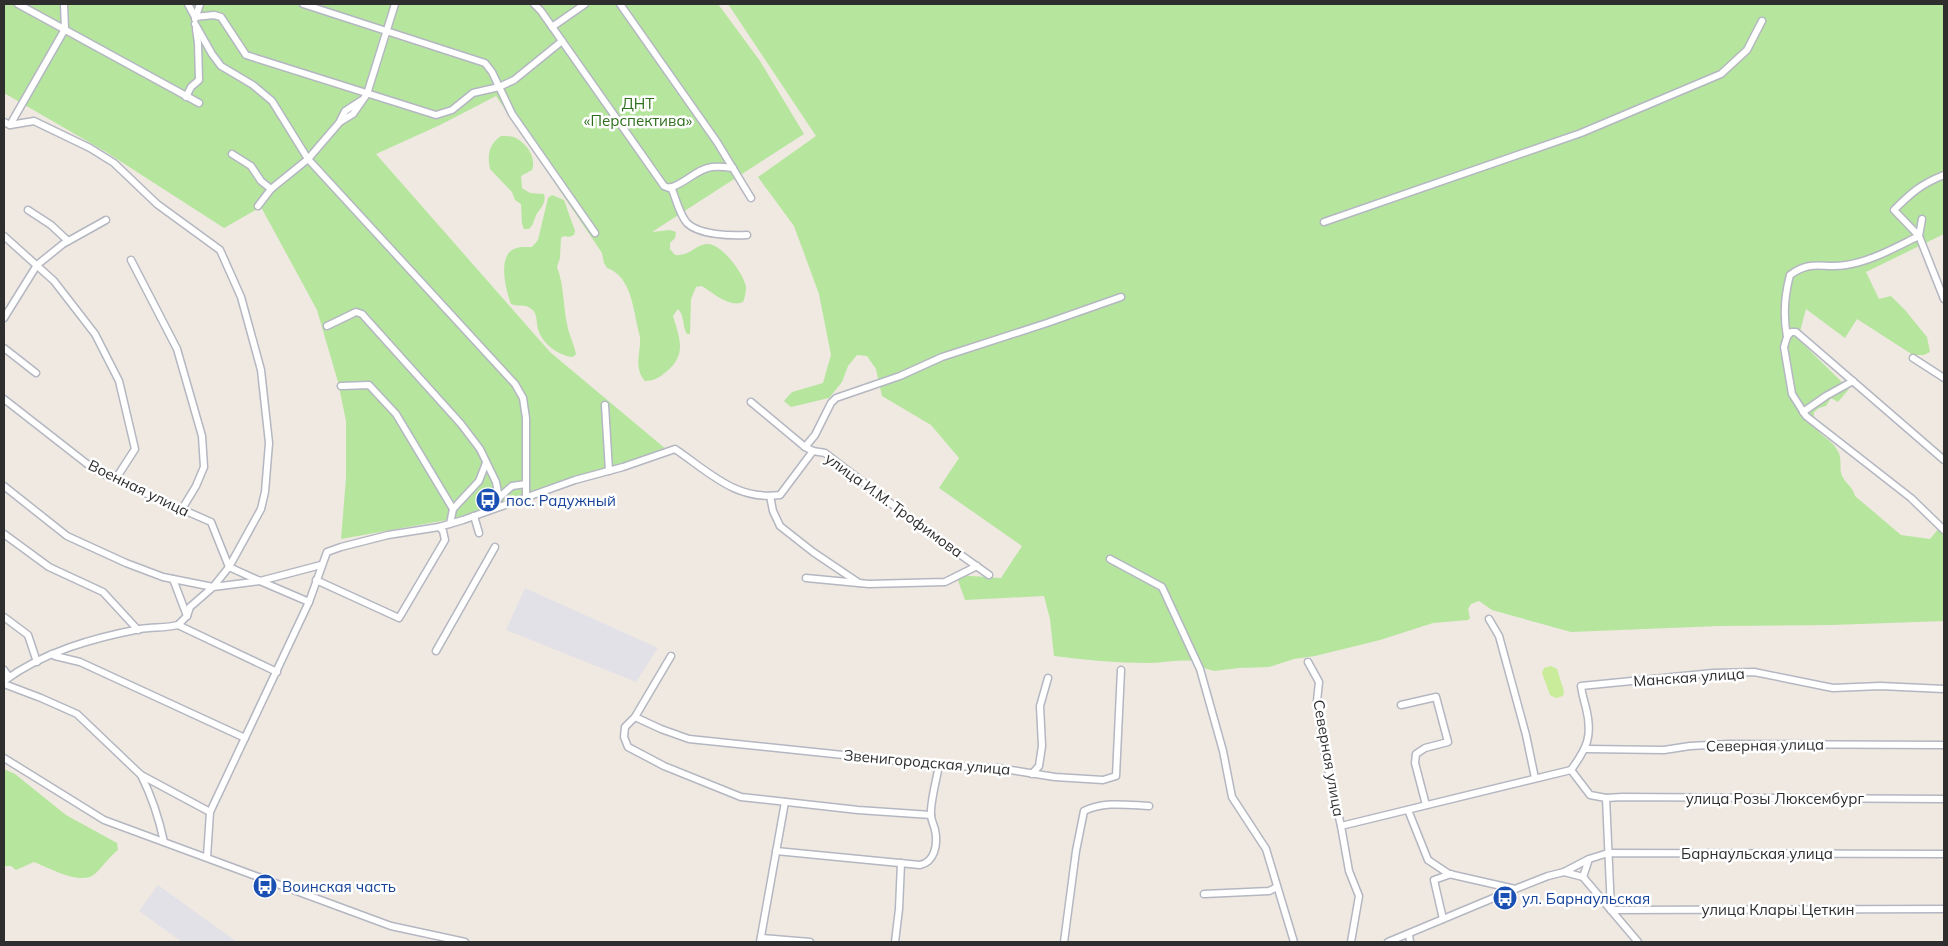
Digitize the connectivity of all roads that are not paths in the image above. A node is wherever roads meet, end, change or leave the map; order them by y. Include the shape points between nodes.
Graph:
1 (18, 4) edge
2 (64, 4) edge
3 (188, 4) edge
4 (200, 4) edge
5 (303, 4) edge
6 (395, 4) edge
7 (534, 4) edge
8 (585, 4) edge
9 (620, 4) edge
10 (195, 20) junction
11 (1762, 21) dead end
12 (552, 27) junction
13 (65, 29) junction
14 (386, 30) junction
15 (562, 41) junction
16 (499, 87) junction
17 (367, 94) junction
18 (186, 96) junction
19 (199, 103) dead end
20 (7, 124) edge
21 (232, 154) dead end
22 (308, 159) junction
23 (733, 168) junction
24 (1944, 175) edge
25 (671, 187) junction
26 (271, 189) junction
27 (750, 198) dead end
28 (258, 206) dead end
29 (28, 210) dead end
30 (1922, 219) dead end
31 (106, 220) dead end
32 (1324, 222) dead end
33 (595, 233) dead end
34 (747, 235) dead end
35 (4, 236) edge
36 (1919, 236) junction
37 (68, 241) junction
38 (131, 260) dead end
39 (37, 265) junction
40 (1121, 296) dead end
41 (1944, 299) edge
42 (4, 318) edge
43 (327, 326) dead end
44 (1787, 338) junction
45 (4, 348) edge
46 (1913, 358) dead end
47 (36, 373) dead end
48 (1944, 378) edge
49 (1854, 381) junction
50 (341, 386) dead end
51 (4, 399) edge
52 (751, 402) dead end
53 (605, 405) dead end
54 (1803, 412) junction
55 (805, 447) junction
56 (813, 451) junction
57 (1944, 460) edge
58 (486, 463) junction
59 (609, 471) junction
60 (115, 480) junction
61 (526, 484) junction
62 (4, 486) edge
63 (770, 496) junction
64 (526, 497) junction
65 (499, 498) junction
66 (182, 509) junction
67 (452, 509) junction
68 (477, 515) junction
69 (450, 524) junction
70 (439, 527) junction
71 (1944, 530) edge
72 (479, 533) dead end
73 (4, 534) edge
74 (495, 546) dead end
75 (1110, 560) dead end
76 (321, 566) junction
77 (977, 566) junction
78 (229, 567) junction
79 (989, 575) dead end
80 (806, 578) dead end
81 (173, 579) junction
82 (260, 580) junction
83 (316, 580) junction
84 (860, 583) junction
85 (212, 587) junction
86 (309, 602) junction
87 (187, 616) junction
88 (4, 617) edge
89 (1489, 620) dead end
90 (178, 625) junction
91 (138, 630) junction
92 (436, 651) dead end
93 (52, 654) junction
94 (671, 656) dead end
95 (37, 662) junction
96 (1308, 662) dead end
97 (4, 670) edge
98 (1121, 670) dead end
99 (277, 672) junction
100 (1048, 678) dead end
101 (5, 681) edge
102 (1944, 690) edge
103 (1401, 705) dead end
104 (635, 717) junction
105 (245, 738) junction
106 (1944, 745) edge
107 (1586, 749) junction
108 (4, 758) edge
109 (939, 764) junction
110 (1572, 770) junction
111 (1032, 774) junction
112 (141, 775) junction
113 (1535, 778) junction
114 (1606, 798) junction
115 (1944, 799) edge
116 (785, 802) junction
117 (1426, 805) junction
118 (1150, 806) dead end
119 (1408, 810) junction
120 (210, 812) junction
121 (931, 815) junction
122 (1341, 826) junction
123 (164, 842) junction
124 (776, 851) junction
125 (1608, 852) junction
126 (1944, 854) edge
127 (207, 857) junction
128 (1589, 859) junction
129 (901, 863) junction
130 (1564, 872) junction
131 (1451, 874) junction
132 (1584, 877) junction
133 (1278, 888) junction
134 (1515, 889) junction
135 (1204, 894) dead end
136 (1944, 909) edge
137 (1611, 910) junction
138 (1443, 919) junction
139 (1409, 935) junction
140 (760, 940) edge
141 (465, 942) edge
142 (810, 942) edge
143 (895, 942) edge
144 (1064, 942) edge
145 (1294, 942) edge
146 (1351, 942) edge
147 (1388, 942) edge
148 (1410, 942) edge
149 (1638, 942) edge

1 - 13 street
2 - 13 street
3 - 10 street
4 - 10 street
5 - 14 street
6 - 14 street
7 - 12 street
8 - 12 street
9 - 23 street
10 - 17 street via 214,15 221,17 246,55
10 - 18 street via 199,80
10 - 22 street via 221,66 254,85 272,101
11 - 32 street via 1747,50 1721,74 1581,133
12 - 15 street
13 - 18 street
13 - 20 street
14 - 16 street via 485,63
14 - 17 street
15 - 16 street via 514,80
15 - 25 street via 664,186
16 - 17 street via 473,93 452,110 436,115
16 - 33 street via 512,114
17 - 22 street via 353,114 339,123
18 - 19 street
20 - 78 street via 34,121 90,148 114,164 157,204 220,250 241,296 261,370 269,443 266,492 261,509
21 - 26 street via 250,166
22 - 26 street
22 - 61 street via 515,384 523,398 526,418
23 - 25 street via 714,166 703,169
23 - 27 street
24 - 36 street via 1915,189 1894,210
25 - 34 street via 689,225 725,236
26 - 28 street
29 - 37 street via 51,224
30 - 36 street
31 - 37 street
35 - 39 street
36 - 41 street
36 - 44 street via 1845,266 1817,264 1795,271 1790,275 1783,305
37 - 39 street
38 - 66 street via 177,349 202,436 204,466
39 - 42 street
39 - 60 street via 54,281 95,334 119,381 135,448
40 - 55 street via 1047,324 942,357 900,376 836,398
43 - 58 street via 356,312 362,314 461,424 480,449
44 - 49 street via 1790,332 1796,332
44 - 54 street via 1784,347 1792,394
45 - 47 street
46 - 48 street
49 - 54 street
49 - 57 street
50 - 67 street via 369,386 396,414
51 - 60 street, Военная улица via 91,467
52 - 55 street, улица И.М. Трофимова
53 - 59 street
54 - 71 street via 1911,498
55 - 56 street, улица И.М. Трофимова
56 - 63 street via 780,495
56 - 77 street, улица И.М. Трофимова via 825,453
58 - 65 street via 496,482
58 - 67 street via 479,481
59 - 63 street via 675,449 722,483 754,496
59 - 64 street
60 - 66 street, Военная улица
61 - 64 street
61 - 65 street via 512,486
62 - 81 street via 68,536 126,563
63 - 84 street via 772,511 780,526
64 - 68 street
65 - 68 street
66 - 78 street, Военная улица via 211,522
67 - 69 street
68 - 69 street
68 - 72 street
69 - 70 street
70 - 76 street via 341,547 327,552
70 - 83 street via 445,540 399,618
73 - 91 street via 48,567 102,592
74 - 92 street
75 - 133 street via 1162,587 1200,669 1232,797 1266,849
76 - 82 street
76 - 83 street
77 - 79 street, улица И.М. Трофимова
77 - 84 street via 945,582
78 - 82 street
78 - 85 street
80 - 84 street
81 - 85 street
81 - 87 street
82 - 85 street
82 - 86 street
83 - 86 street
85 - 87 street via 190,607
86 - 99 street
87 - 90 street
88 - 95 street via 28,636
89 - 113 street via 1499,636
90 - 91 street
90 - 99 street
91 - 93 street
93 - 95 street
93 - 105 street via 80,662
94 - 104 street
95 - 101 street
96 - 122 street, Северная улица via 1319,682 1317,701 1326,760
97 - 101 street
98 - 111 street, Звенигородская улица via 1116,776 1103,780
99 - 105 street
100 - 111 street via 1040,706 1042,746 1038,766
101 - 112 street via 77,714
102 - 107 street, Манская улица via 1880,686 1833,688 1754,672 1582,686 1589,723
103 - 117 street via 1436,697 1448,742 1416,754 1415,762
104 - 109 street, Звенигородская улица via 689,739
104 - 116 street via 625,727 624,737 628,747 636,752 741,797
105 - 120 street
106 - 107 street, Северная улица via 1738,744 1664,750
107 - 110 street
108 - 123 street via 104,820
109 - 111 street, Звенигородская улица
109 - 121 street
110 - 113 street, Северная улица
110 - 114 street via 1590,795
112 - 120 street
112 - 123 street via 152,797
113 - 117 street, Северная улица
114 - 115 street, улица Розы Люксембург
114 - 125 street
116 - 121 street
116 - 124 street
117 - 119 street, Северная улица
118 - 144 street via 1110,804 1084,811
119 - 122 street, Северная улица
119 - 131 street via 1428,860
120 - 127 street
121 - 129 street via 936,833 932,860 920,865
122 - 146 street, Северная улица via 1349,871 1359,896
123 - 127 street
124 - 129 street
124 - 140 street
125 - 126 street, Барнаульская улица
125 - 128 street, Барнаульская улица
125 - 137 street
127 - 141 street via 391,926
128 - 130 street, Барнаульская улица
128 - 132 street
129 - 143 street
130 - 132 street
130 - 134 street, Барнаульская улица
131 - 134 street
131 - 138 street via 1434,880
132 - 137 street
133 - 135 street
133 - 145 street
134 - 138 street, Барнаульская улица
136 - 137 street, улица Клары Цеткин
137 - 149 street
138 - 139 street, Барнаульская улица
139 - 147 street, Барнаульская улица
139 - 148 street
140 - 142 street

